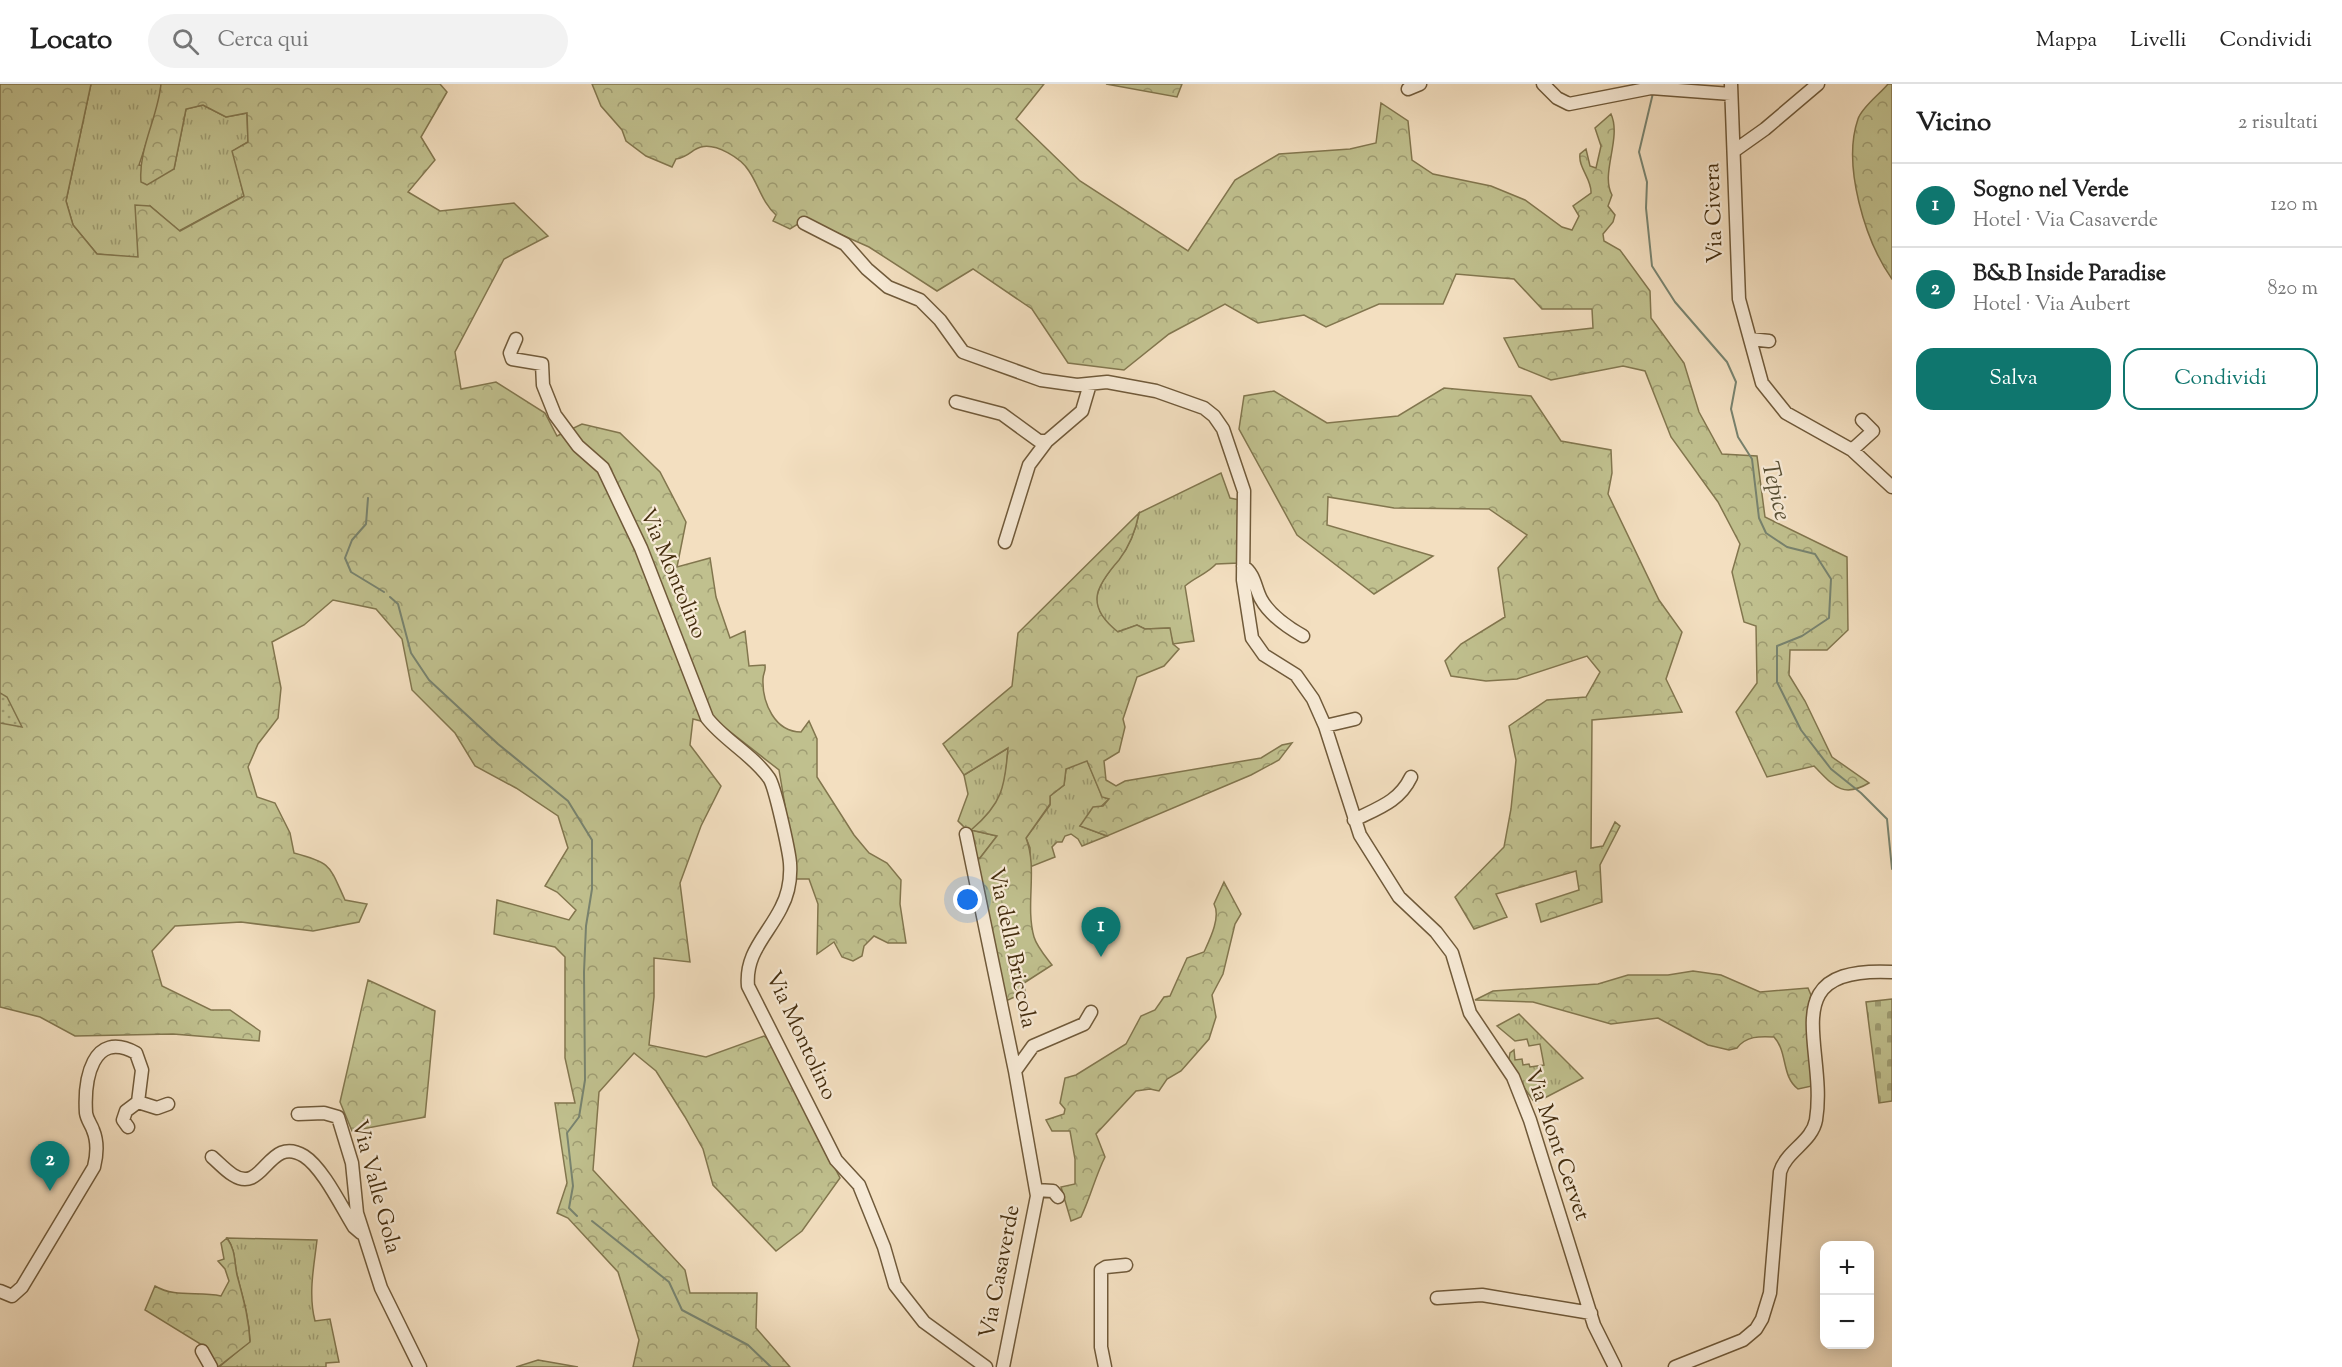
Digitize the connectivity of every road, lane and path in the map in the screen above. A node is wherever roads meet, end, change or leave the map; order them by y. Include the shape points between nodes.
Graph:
1 (1420, 84) edge
2 (1543, 84) edge
3 (1818, 84) edge
4 (1408, 89) dead end
5 (1731, 89) edge
6 (1734, 151) junction
7 (804, 223) dead end
8 (516, 339) dead end
9 (1750, 339) junction
10 (1769, 341) dead end
11 (1090, 384) junction
12 (956, 402) dead end
13 (1862, 420) dead end
14 (1047, 441) junction
15 (1852, 450) junction
16 (1892, 488) edge
17 (1005, 542) dead end
18 (1244, 566) junction
19 (1303, 636) dead end
20 (1355, 719) dead end
21 (1325, 726) junction
22 (1411, 777) dead end
23 (1354, 820) junction
24 (966, 834) dead end
25 (1892, 972) edge
26 (1091, 1012) dead end
27 (1015, 1071) junction
28 (138, 1102) junction
29 (168, 1104) dead end
30 (298, 1114) dead end
31 (128, 1127) dead end
32 (212, 1157) dead end
33 (1036, 1190) junction
34 (1058, 1197) dead end
35 (364, 1235) junction
36 (1126, 1265) dead end
37 (0, 1291) edge
38 (1437, 1298) dead end
39 (1591, 1313) junction
40 (202, 1351) dead end
41 (211, 1367) edge
42 (420, 1367) edge
43 (986, 1367) edge
44 (1003, 1367) edge
45 (1105, 1367) edge
46 (1615, 1367) edge
47 (1675, 1367) edge

1 - 4 street
2 - 5 street via 1557,99 1569,104 1653,88
3 - 6 street
5 - 6 street, Via Civera
6 - 9 street, Via Civera via 1739,299
7 - 11 street, Via Mont Cervet via 845,244 888,287 920,300 963,352 1041,380
8 - 43 street, Via Montolino via 510,353 512,359 542,364 543,385 555,415 578,447 603,468 641,548 707,718 720,735 753,759 772,781 790,864 788,890 747,969 748,986 836,1160 859,1185 895,1285 924,1322
9 - 10 street
9 - 15 street, Via Civera via 1762,382 1786,412
11 - 14 street via 1082,411
11 - 18 street, Via Mont Cervet via 1107,382 1156,391 1204,408 1214,416 1223,429 1244,491
12 - 14 street via 1002,414 1039,441
13 - 15 street via 1872,431
14 - 17 street via 1029,465
15 - 16 street, Via Civera
18 - 19 street, Via Mont Cervet via 1250,571 1261,600
18 - 21 street, Via Mont Cervet via 1252,638 1264,655 1296,675
20 - 21 street
21 - 23 street, Via Mont Cervet
22 - 23 street via 1394,801
23 - 39 street, Via Mont Cervet via 1377,866 1399,897 1452,953 1470,1013 1513,1077
24 - 27 street, Via della Briccola
25 - 47 street via 1845,974 1831,981 1815,998 1815,1122 1810,1133 1786,1156 1780,1172 1770,1293 1762,1319 1743,1340
26 - 27 street via 1084,1024 1033,1046
27 - 33 street, Via Casaverde
28 - 29 street via 157,1108
28 - 31 street via 126,1111 123,1120
28 - 37 street via 142,1070 136,1053 123,1046 107,1048 89,1069 86,1114 94,1131 97,1154 91,1175 22,1287 12,1296
30 - 35 street, Via Valle Gola via 338,1117 352,1163 357,1213
32 - 35 street via 233,1176 246,1179 255,1178 273,1156 282,1152 304,1156 315,1166 354,1227
33 - 34 street via 1053,1191
33 - 44 street, Via Casaverde via 1032,1233
35 - 42 street, Via Valle Gola via 381,1288
36 - 45 street via 1101,1270 1101,1347
38 - 39 street via 1482,1295
39 - 46 street, Via Mont Cervet
40 - 41 street

